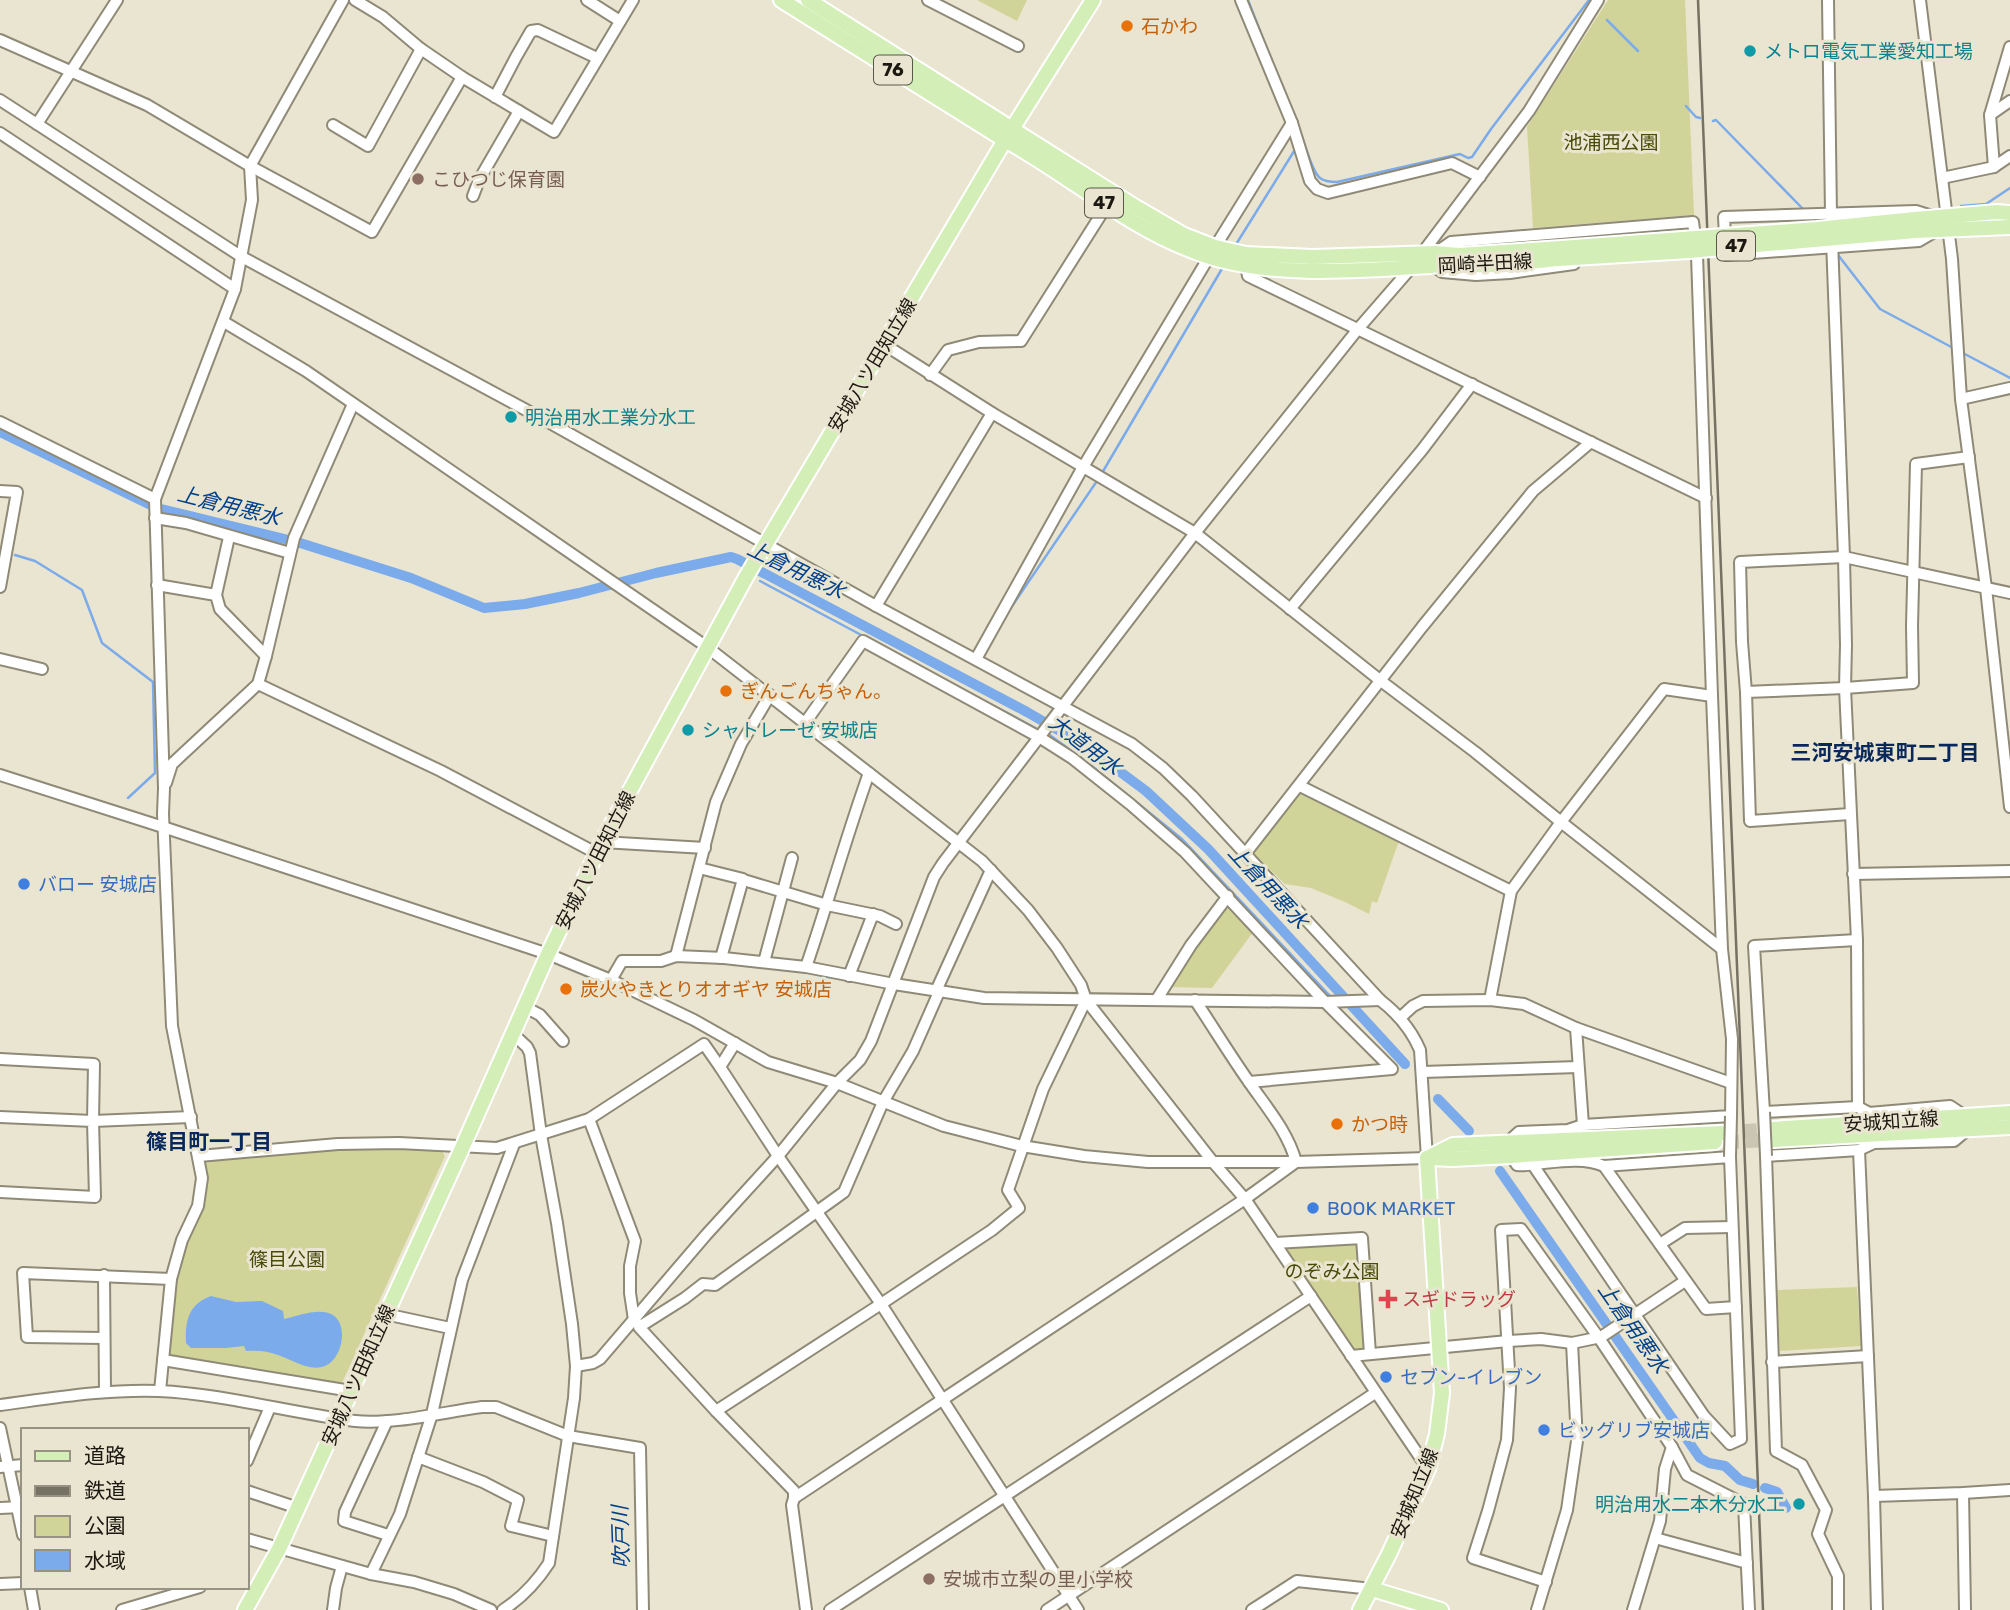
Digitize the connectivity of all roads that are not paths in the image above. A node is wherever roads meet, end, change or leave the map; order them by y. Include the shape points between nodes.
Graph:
1 (117, 0) edge
2 (343, 0) edge
3 (355, 0) edge
4 (587, 0) edge
5 (633, 0) edge
6 (781, 0) edge
7 (808, 0) edge
8 (929, 0) edge
9 (1093, 0) edge
10 (1241, 0) edge
11 (1598, 0) edge
12 (1828, 0) edge
13 (1920, 0) edge
14 (620, 21) junction
15 (0, 40) edge
16 (1018, 46) dead end
17 (2010, 47) edge
18 (421, 49) junction
19 (597, 58) junction
20 (70, 72) junction
21 (462, 78) junction
22 (495, 97) junction
23 (0, 100) edge
24 (2010, 102) edge
25 (519, 111) junction
26 (1990, 115) junction
27 (1292, 123) junction
28 (37, 124) junction
29 (333, 125) dead end
30 (0, 133) edge
31 (1009, 134) junction
32 (2010, 156) edge
33 (250, 166) junction
34 (1994, 167) junction
35 (1479, 177) junction
36 (1942, 178) junction
37 (473, 196) dead end
38 (1107, 205) junction
39 (2010, 213) edge
40 (1831, 214) junction
41 (1942, 224) junction
42 (2010, 227) edge
43 (1832, 246) junction
44 (1212, 252) junction
45 (1419, 255) junction
46 (1697, 255) junction
47 (242, 257) junction
48 (1434, 260) junction
49 (1245, 265) junction
50 (1411, 268) junction
51 (235, 289) junction
52 (224, 322) junction
53 (1358, 329) junction
54 (885, 345) junction
55 (930, 375) junction
56 (1472, 384) junction
57 (2010, 388) edge
58 (1961, 399) junction
59 (354, 404) junction
60 (992, 413) junction
61 (0, 422) edge
62 (1591, 442) junction
63 (1969, 457) junction
64 (1083, 467) junction
65 (0, 491) edge
66 (1706, 498) junction
67 (155, 499) junction
68 (155, 515) junction
69 (1195, 533) junction
70 (229, 537) junction
71 (766, 544) junction
72 (4, 545) edge
73 (292, 546) junction
74 (1844, 557) junction
75 (1913, 571) junction
76 (157, 585) junction
77 (0, 587) edge
78 (1986, 588) junction
79 (2010, 593) edge
80 (216, 595) junction
81 (876, 606) junction
82 (1290, 609) junction
83 (707, 647) junction
84 (267, 656) junction
85 (0, 659) edge
86 (976, 659) junction
87 (42, 669) dead end
88 (1381, 681) junction
89 (258, 684) junction
90 (1845, 688) junction
91 (1746, 692) junction
92 (770, 695) junction
93 (1712, 696) junction
94 (1063, 706) junction
95 (2005, 709) edge
96 (805, 723) junction
97 (1039, 736) junction
98 (869, 773) junction
99 (2008, 774) edge
100 (0, 775) edge
101 (163, 778) junction
102 (1300, 786) junction
103 (2010, 807) edge
104 (1850, 814) junction
105 (1561, 822) junction
106 (163, 827) junction
107 (958, 843) junction
108 (599, 848) junction
109 (705, 848) junction
110 (1245, 854) junction
111 (792, 859) dead end
112 (699, 868) junction
113 (991, 870) junction
114 (2010, 871) edge
115 (1853, 874) junction
116 (742, 881) junction
117 (1511, 891) junction
118 (783, 892) junction
119 (1228, 896) junction
120 (827, 905) junction
121 (873, 914) junction
122 (897, 924) dead end
123 (1857, 940) junction
124 (1723, 949) junction
125 (548, 954) junction
126 (676, 956) junction
127 (721, 958) junction
128 (764, 962) junction
129 (806, 967) junction
130 (849, 976) junction
131 (611, 980) junction
132 (894, 984) junction
133 (937, 991) junction
134 (1157, 999) junction
135 (1086, 1000) junction
136 (1195, 1000) junction
137 (1380, 1000) junction
138 (1490, 1000) junction
139 (1334, 1001) junction
140 (525, 1007) junction
141 (1400, 1018) junction
142 (1576, 1028) junction
143 (513, 1034) junction
144 (563, 1041) dead end
145 (735, 1043) junction
146 (0, 1059) edge
147 (720, 1067) junction
148 (1578, 1067) junction
149 (1422, 1072) junction
150 (1249, 1082) junction
151 (837, 1083) junction
152 (1731, 1083) junction
153 (883, 1102) junction
154 (1858, 1107) junction
155 (1764, 1112) junction
156 (2010, 1113) edge
157 (1731, 1116) junction
158 (0, 1117) edge
159 (191, 1117) junction
160 (589, 1119) junction
161 (93, 1121) junction
162 (1966, 1123) junction
163 (1583, 1125) junction
164 (2010, 1127) edge
165 (1772, 1134) tunnel mouth
166 (541, 1135) junction
167 (1723, 1137) tunnel mouth
168 (514, 1144) junction
169 (463, 1146) junction
170 (1022, 1146) junction
171 (1510, 1149) junction
172 (1858, 1150) junction
173 (199, 1156) junction
174 (778, 1156) junction
175 (1766, 1156) junction
176 (1730, 1157) junction
177 (1427, 1158) junction
178 (1213, 1162) junction
179 (1296, 1163) junction
180 (1533, 1165) junction
181 (1604, 1166) junction
182 (0, 1192) edge
183 (1245, 1199) junction
184 (817, 1213) junction
185 (1732, 1227) junction
186 (1275, 1243) junction
187 (1660, 1244) junction
188 (104, 1275) junction
189 (171, 1279) junction
190 (1685, 1281) junction
191 (1311, 1296) junction
192 (881, 1304) junction
193 (1737, 1307) junction
194 (385, 1314) junction
195 (1635, 1316) junction
196 (636, 1323) junction
197 (450, 1328) junction
198 (104, 1338) junction
199 (1600, 1338) junction
200 (1508, 1340) junction
201 (1572, 1343) junction
202 (1439, 1346) junction
203 (1370, 1354) junction
204 (1351, 1356) junction
205 (1868, 1356) junction
206 (163, 1360) junction
207 (1772, 1362) junction
208 (576, 1366) junction
209 (160, 1391) junction
210 (351, 1391) junction
211 (105, 1392) junction
212 (1376, 1393) junction
213 (943, 1399) junction
214 (0, 1405) edge
215 (270, 1408) junction
216 (716, 1411) junction
217 (432, 1414) junction
218 (340, 1418) junction
219 (387, 1421) junction
220 (0, 1428) edge
221 (568, 1436) junction
222 (1672, 1447) junction
223 (418, 1457) junction
224 (248, 1459) edge
225 (4, 1466) edge
226 (1428, 1469) junction
227 (2010, 1490) edge
228 (248, 1491) edge
229 (1963, 1493) junction
230 (1874, 1496) junction
231 (1004, 1497) junction
232 (794, 1498) junction
233 (20, 1507) edge
234 (0, 1508) edge
235 (298, 1508) junction
236 (388, 1535) junction
237 (553, 1536) junction
238 (1655, 1538) junction
239 (248, 1539) edge
240 (279, 1549) junction
241 (1747, 1563) junction
242 (342, 1566) junction
243 (370, 1574) junction
244 (1546, 1582) junction
245 (21, 1583) edge
246 (0, 1584) edge
247 (252, 1584) edge
248 (30, 1589) edge
249 (1372, 1589) junction
250 (179, 1590) edge
251 (1068, 1596) junction
252 (34, 1610) edge
253 (122, 1610) edge
254 (245, 1610) edge
255 (333, 1610) edge
256 (491, 1610) edge
257 (503, 1610) edge
258 (643, 1610) edge
259 (806, 1610) edge
260 (830, 1610) edge
261 (1047, 1610) edge
262 (1078, 1610) edge
263 (1252, 1610) edge
264 (1360, 1610) edge
265 (1441, 1610) edge
266 (1536, 1610) edge
267 (1635, 1610) edge
268 (1749, 1610) edge
269 (1838, 1610) edge
270 (1877, 1610) edge
271 (1965, 1610) edge

1 - 20 street
2 - 33 street
3 - 18 street
4 - 14 street
5 - 14 street
6 - 31 main road, 76
7 - 31 main road, 76
8 - 16 street
9 - 31 main road
10 - 27 street
11 - 35 street via 1529,111
12 - 40 street
13 - 36 street
14 - 19 street
15 - 20 street
17 - 26 street
18 - 21 street
18 - 29 street via 368,146
19 - 22 street via 538,30 531,31
19 - 25 street via 554,132
20 - 28 street
20 - 33 street via 147,105
21 - 22 street
21 - 33 street via 372,232
22 - 25 street
23 - 28 street
24 - 26 street
25 - 37 street
26 - 34 street
27 - 35 street via 1310,181 1328,193 1452,163
27 - 44 street
28 - 47 street
30 - 51 street
31 - 38 main road, 岡崎半田線 / 47 via 1027,152
31 - 44 main road, 岡崎半田線 / 47
31 - 54 main road, 安城八ツ田知立線
32 - 34 street
33 - 47 street via 252,200
34 - 36 street
35 - 45 street
36 - 41 street
38 - 44 main road, 岡崎半田線 / 47 via 1174,243
38 - 55 street via 1021,341 979,342 948,351
39 - 41 main road, 岡崎半田線 / 47
40 - 41 street via 1916,211
40 - 43 street
40 - 43 street via 1724,217 1726,255
41 - 42 main road, 岡崎半田線 / 47
41 - 43 street via 1919,241
41 - 48 main road, 岡崎半田線 / 47, bridge via 1689,251 1559,254 1495,265
41 - 58 street via 1954,284
43 - 74 street
44 - 45 main road, 岡崎半田線 / 47
44 - 49 main road, 岡崎半田線 / 47
44 - 64 street
45 - 48 main road, 岡崎半田線 / 47
45 - 50 street
46 - 48 street via 1476,275 1442,272
46 - 48 street via 1693,222 1451,242
46 - 66 street
47 - 51 street
47 - 71 street
48 - 50 main road, 岡崎半田線 / 47
49 - 50 main road, 岡崎半田線 / 47 via 1323,271
49 - 53 street via 1248,276
50 - 53 street
51 - 52 street
52 - 59 street
52 - 67 street
53 - 56 street
53 - 69 street
54 - 55 street
54 - 71 main road, 安城八ツ田知立線
55 - 60 street
56 - 62 street
56 - 82 street
57 - 58 street
58 - 63 street
59 - 73 street
59 - 83 street
60 - 64 street
60 - 81 street
61 - 67 street
62 - 66 street
62 - 88 street via 1533,491
63 - 75 street via 1916,464
63 - 78 street
64 - 69 street
64 - 86 street
65 - 72 street via 17,492
66 - 93 street
67 - 68 street
68 - 70 street
68 - 76 street
69 - 82 street
69 - 94 street
70 - 73 street
70 - 80 street
71 - 81 street
71 - 83 main road, 安城八ツ田知立線
72 - 77 street
73 - 84 street
74 - 75 street
74 - 90 street
74 - 91 street via 1740,562
75 - 78 street
75 - 90 street via 1913,683
76 - 80 street
76 - 101 street
78 - 79 street
78 - 95 street
80 - 84 street via 220,608
81 - 86 street
82 - 88 street
83 - 92 street
83 - 108 main road, 安城八ツ田知立線
84 - 89 street
85 - 87 street
86 - 94 street
88 - 102 street
88 - 105 street
89 - 101 street
89 - 108 street
90 - 91 street
90 - 104 street
91 - 104 street via 1749,821
92 - 96 street
92 - 109 street via 721,790
93 - 105 street via 1664,689
93 - 124 street
94 - 97 street
94 - 110 street via 1132,744 1163,768
95 - 99 street
96 - 97 street via 863,641
96 - 98 street
97 - 107 street
97 - 119 street via 1130,804
98 - 107 street
98 - 120 street
99 - 103 street
100 - 106 street
101 - 106 street
102 - 110 street
102 - 117 street
104 - 115 street
105 - 117 street
105 - 124 street
106 - 125 street
106 - 159 street via 172,1026
107 - 113 street
107 - 132 street via 934,877
108 - 109 street
108 - 125 main road, 安城八ツ田知立線
109 - 112 street
110 - 137 street
111 - 118 street
112 - 116 street
112 - 126 street
113 - 133 street
113 - 135 street via 1058,948
114 - 115 street
115 - 123 street
116 - 118 street
116 - 127 street
117 - 138 street
118 - 120 street
118 - 128 street
119 - 134 street
119 - 139 street
120 - 121 street
120 - 129 street
121 - 122 street
121 - 130 street
123 - 154 street
123 - 155 street via 1754,946
124 - 152 street
125 - 131 street
125 - 140 main road, 安城八ツ田知立線
126 - 127 street
126 - 131 street via 661,961 622,961
127 - 128 street
128 - 129 street
129 - 130 street
130 - 132 street
131 - 145 street
132 - 133 street
132 - 151 street via 863,1056
133 - 135 street via 985,998
133 - 153 street via 913,1052
134 - 135 street
134 - 136 street
135 - 170 street via 1043,1089
135 - 178 street
136 - 139 street
136 - 150 street
137 - 139 street
137 - 141 street
138 - 141 street via 1423,1001
138 - 142 street via 1524,1004
139 - 150 street via 1392,1069
140 - 143 main road, 安城八ツ田知立線
140 - 144 street via 540,1015
141 - 149 street via 1420,1049
142 - 148 street
142 - 152 street
143 - 166 street via 530,1053
143 - 169 main road, 安城八ツ田知立線
145 - 147 street
145 - 151 street via 768,1062
146 - 161 street via 94,1064
147 - 160 street via 704,1044
147 - 174 street
148 - 149 street
148 - 163 street
149 - 177 street
150 - 179 street via 1279,1123
151 - 153 street
151 - 174 street
152 - 157 street
153 - 170 street via 944,1126
153 - 184 street via 844,1192
154 - 155 street
154 - 162 street via 1869,1112 1950,1106
155 - 175 street, bridge
156 - 162 main road, 安城知立線
157 - 163 street
157 - 176 street, bridge
158 - 161 street
159 - 161 street
159 - 173 street
160 - 166 street
160 - 196 street via 635,1241 630,1293
161 - 182 street via 94,1197
162 - 164 main road, 安城知立線
162 - 165 main road, 安城知立線
162 - 172 street via 1954,1140 1874,1143
163 - 171 street via 1519,1132
166 - 168 street
166 - 208 street
167 - 171 main road
168 - 169 street
168 - 197 street via 462,1280
169 - 173 street via 338,1144
169 - 194 main road, 安城八ツ田知立線
170 - 178 street via 1148,1162
170 - 192 street via 1008,1190 1018,1208
171 - 177 main road via 1452,1159
171 - 180 street via 1517,1165
172 - 175 street
172 - 205 street
173 - 189 street via 198,1206 181,1240
174 - 184 street
174 - 196 street
175 - 207 street
176 - 181 street
176 - 185 street
177 - 179 street
177 - 202 main road, 安城知立線
178 - 179 street
178 - 183 street
179 - 183 street
180 - 181 street via 1591,1160
180 - 195 street
181 - 187 street
183 - 186 street
183 - 213 street
184 - 192 street
184 - 196 street via 715,1285 703,1284
185 - 187 street via 1685,1228
185 - 193 street
186 - 191 street
186 - 203 street via 1362,1238
187 - 190 street
188 - 189 street
188 - 198 street
188 - 198 street via 23,1273 27,1337
189 - 206 street
190 - 193 street via 1706,1309
190 - 195 street
191 - 204 street
191 - 231 street
192 - 213 street
192 - 216 street
193 - 195 street via 1741,1439 1730,1444 1704,1416
194 - 197 street
194 - 210 main road, 安城八ツ田知立線
195 - 199 street
196 - 208 street via 600,1359
196 - 216 street
197 - 217 street
198 - 211 street
199 - 200 street via 1521,1229 1501,1230
199 - 201 street
199 - 222 street
200 - 201 street
200 - 202 street
200 - 244 street via 1507,1440 1473,1558
201 - 244 street via 1577,1441 1567,1510
202 - 203 street
202 - 226 main road, 安城知立線 via 1442,1392
203 - 204 street
204 - 212 street
205 - 207 street
205 - 230 street
206 - 209 street
206 - 210 street
207 - 269 street via 1776,1451 1802,1465 1826,1510 1818,1534 1838,1576
208 - 221 street
209 - 211 street
209 - 215 street
210 - 218 main road, 安城八ツ田知立線
211 - 214 street
212 - 226 street
212 - 251 street
213 - 231 street
213 - 232 street
215 - 218 street
215 - 224 street
216 - 232 street via 794,1491
217 - 219 street
217 - 221 street via 496,1407
217 - 223 street
218 - 219 street
218 - 235 main road, 安城八ツ田知立線
219 - 236 street via 344,1521
220 - 225 street
221 - 237 street
221 - 258 street via 640,1448
222 - 238 street
222 - 241 street via 1687,1475 1744,1504
223 - 236 street via 400,1514
223 - 237 street via 518,1500 511,1526
225 - 233 street
226 - 249 main road, 安城知立線
227 - 229 street
228 - 235 street
229 - 230 street
229 - 271 street
230 - 270 street
231 - 251 street
231 - 260 street
232 - 259 street
233 - 234 street
235 - 240 main road, 安城八ツ田知立線
236 - 243 street
237 - 257 street via 549,1563 536,1583
238 - 241 street
238 - 267 street
239 - 240 street
240 - 242 street
240 - 247 main road, 安城八ツ田知立線
241 - 268 street
242 - 243 street
242 - 255 street
243 - 256 street via 414,1582
244 - 266 street
245 - 246 street
247 - 254 main road, 安城八ツ田知立線
248 - 252 street
249 - 263 street via 1297,1581
249 - 264 main road, 安城知立線
249 - 265 main road
250 - 253 street
251 - 261 street
251 - 262 street

